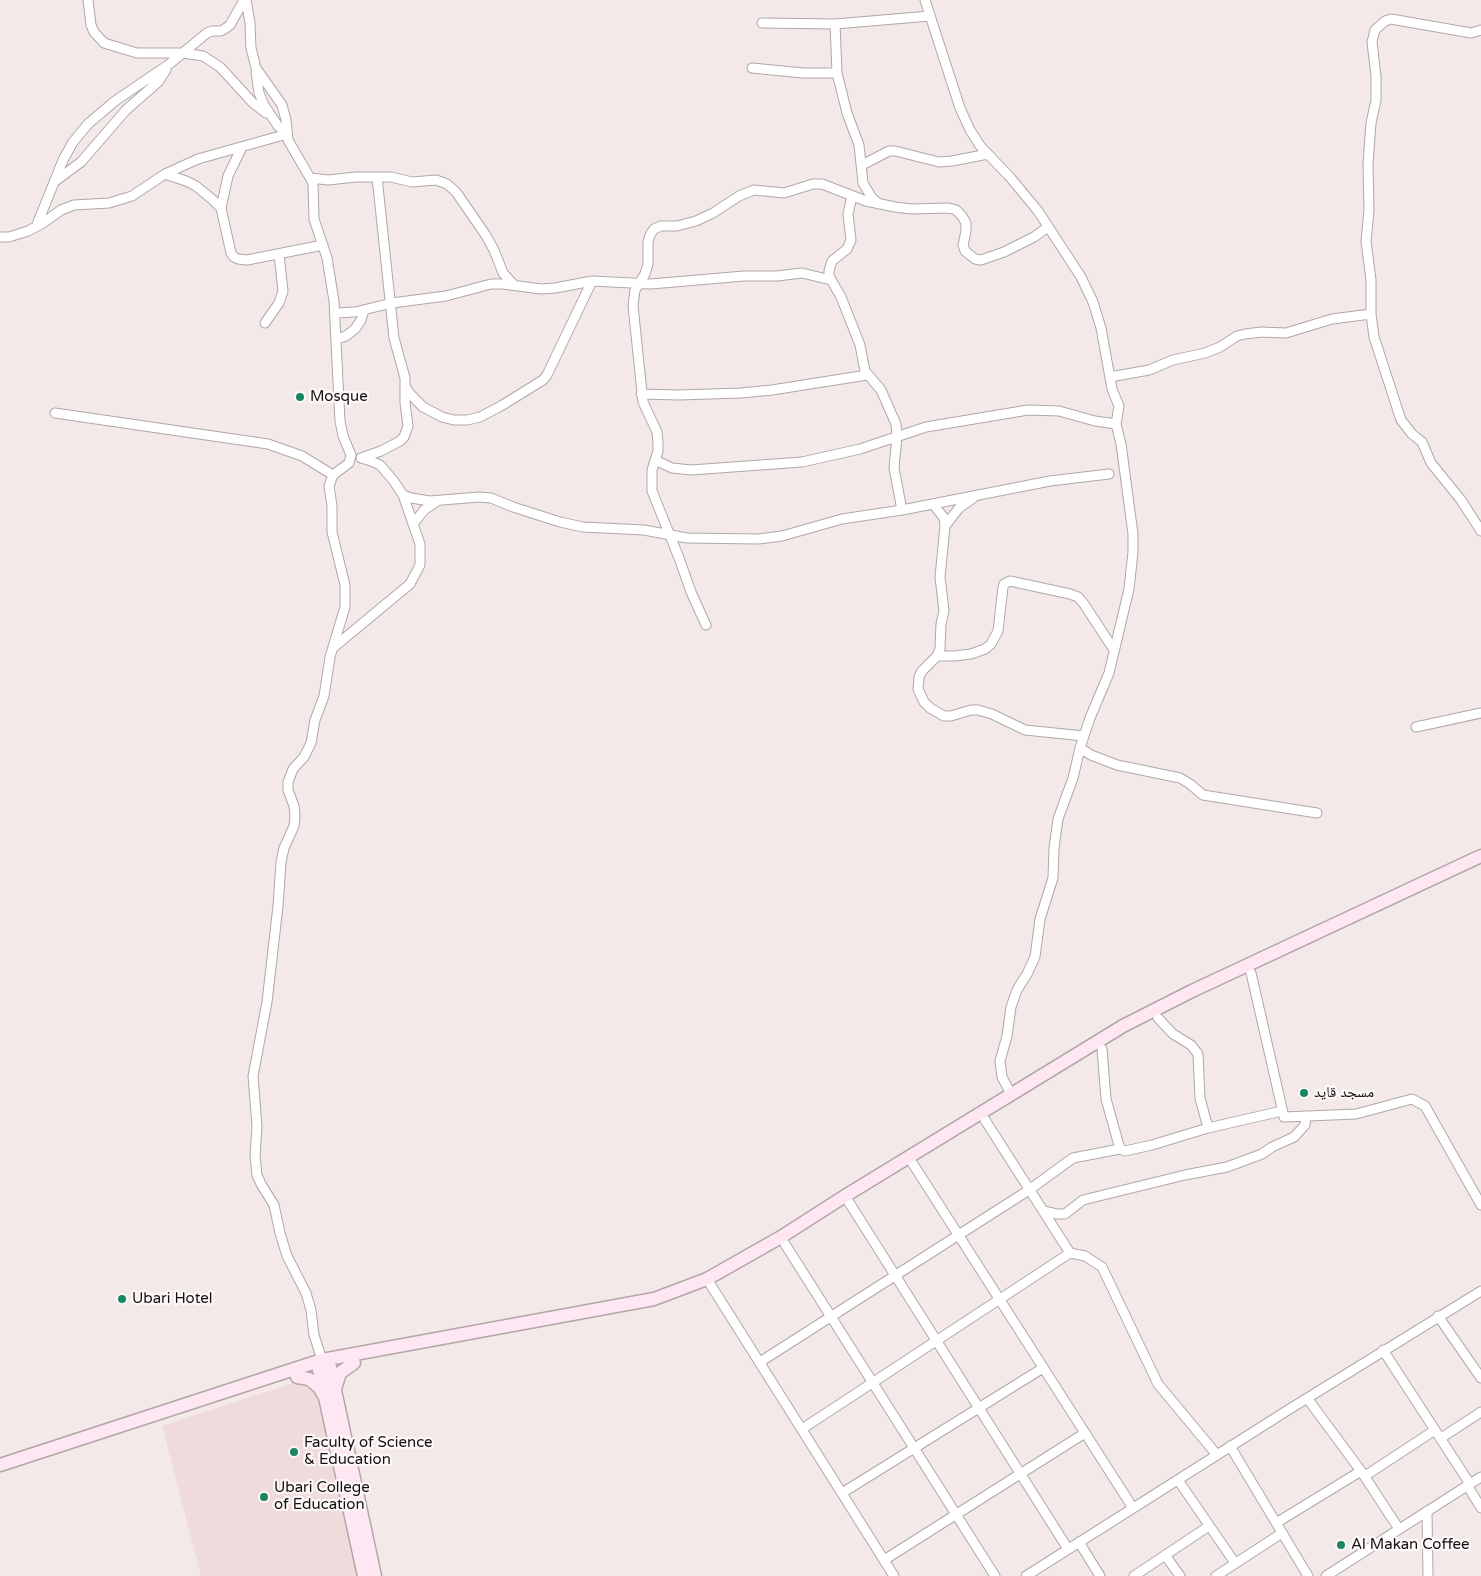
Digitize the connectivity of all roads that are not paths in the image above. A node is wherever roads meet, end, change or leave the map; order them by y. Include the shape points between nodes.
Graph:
1 (88, 0) edge
2 (245, 0) edge
3 (925, 0) edge
4 (930, 16) junction
5 (762, 23) dead end
6 (835, 24) junction
7 (1481, 30) edge
8 (183, 53) junction
9 (168, 65) junction
10 (256, 68) junction
11 (752, 68) dead end
12 (837, 73) junction
13 (270, 116) junction
14 (287, 134) junction
15 (242, 148) junction
16 (988, 154) junction
17 (862, 165) junction
18 (165, 174) junction
19 (377, 177) junction
20 (311, 178) junction
21 (54, 182) junction
22 (852, 196) junction
23 (879, 204) junction
24 (221, 208) junction
25 (36, 227) junction
26 (1048, 227) junction
27 (0, 237) edge
28 (323, 245) junction
29 (279, 254) junction
30 (831, 280) junction
31 (592, 281) junction
32 (639, 283) junction
33 (514, 285) junction
34 (392, 303) junction
35 (364, 310) junction
36 (336, 313) junction
37 (1370, 314) junction
38 (265, 323) dead end
39 (336, 339) junction
40 (867, 375) junction
41 (1110, 377) junction
42 (405, 386) junction
43 (641, 394) junction
44 (55, 413) dead end
45 (1116, 424) junction
46 (897, 436) junction
47 (361, 458) junction
48 (351, 459) junction
49 (655, 460) junction
50 (1109, 474) dead end
51 (333, 475) junction
52 (403, 495) junction
53 (978, 495) junction
54 (439, 501) junction
55 (933, 504) junction
56 (902, 510) junction
57 (414, 523) junction
58 (946, 526) junction
59 (1481, 531) edge
60 (669, 536) junction
61 (706, 625) dead end
62 (334, 648) junction
63 (1114, 650) junction
64 (936, 656) junction
65 (1481, 712) edge
66 (1416, 727) dead end
67 (1084, 736) junction
68 (1080, 748) junction
69 (1317, 813) dead end
70 (1481, 856) edge
71 (1481, 865) edge
72 (1251, 973) junction
73 (1158, 1018) junction
74 (1102, 1049) junction
75 (1012, 1094) junction
76 (1282, 1111) junction
77 (1306, 1116) junction
78 (985, 1120) junction
79 (1208, 1128) junction
80 (1120, 1149) junction
81 (913, 1164) junction
82 (1029, 1190) junction
83 (847, 1199) junction
84 (1481, 1205) edge
85 (1043, 1211) junction
86 (958, 1235) junction
87 (785, 1244) junction
88 (1070, 1253) junction
89 (895, 1275) junction
90 (710, 1283) junction
91 (1481, 1291) edge
92 (1000, 1300) junction
93 (1438, 1316) junction
94 (831, 1317) junction
95 (937, 1341) junction
96 (1383, 1350) junction
97 (760, 1362) junction
98 (354, 1363) junction
99 (323, 1366) junction
100 (1043, 1368) junction
101 (297, 1377) junction
102 (1481, 1378) edge
103 (873, 1383) junction
104 (330, 1394) junction
105 (1307, 1398) junction
106 (979, 1408) junction
107 (1481, 1412) edge
108 (802, 1429) junction
109 (1085, 1433) junction
110 (1438, 1434) junction
111 (1230, 1446) junction
112 (914, 1448) junction
113 (1217, 1454) junction
114 (0, 1465) edge
115 (1021, 1473) junction
116 (0, 1474) edge
117 (1363, 1474) junction
118 (1481, 1477) edge
119 (1178, 1480) junction
120 (1469, 1484) junction
121 (842, 1494) junction
122 (1133, 1508) junction
123 (1481, 1508) edge
124 (1427, 1511) junction
125 (956, 1514) junction
126 (1276, 1523) junction
127 (1208, 1526) junction
128 (1399, 1529) junction
129 (1282, 1532) junction
130 (1079, 1542) junction
131 (1068, 1549) junction
132 (1166, 1555) junction
133 (884, 1560) junction
134 (1235, 1563) junction
135 (1337, 1573) edge
136 (364, 1576) edge
137 (375, 1576) edge
138 (894, 1576) edge
139 (995, 1576) edge
140 (1027, 1576) edge
141 (1100, 1576) edge
142 (1134, 1576) edge
143 (1180, 1576) edge
144 (1216, 1576) edge
145 (1308, 1576) edge
146 (1326, 1576) edge
147 (1428, 1576) edge

1 - 8 street via 91,25 104,43 137,53
2 - 8 street via 230,25 221,31 207,33
2 - 10 street
3 - 4 street
4 - 6 street
4 - 16 street via 964,120
5 - 6 street
6 - 12 street
7 - 37 street via 1472,33 1391,18 1380,25 1373,36 1376,100 1368,164 1366,241 1371,280
8 - 9 street
8 - 13 street via 203,56 220,66 248,98
9 - 21 street via 158,82 126,110 89,154
9 - 21 street via 88,124 67,151
10 - 13 street via 259,93
10 - 14 street via 282,105
11 - 12 street via 794,73
12 - 17 street
13 - 14 street
14 - 15 street
14 - 20 street via 290,146
15 - 18 street via 198,159
15 - 24 street via 228,176
16 - 17 street via 939,162 889,151
16 - 26 street via 1029,199
17 - 23 street via 864,183
18 - 24 street via 196,186
18 - 25 street via 132,196 109,203 74,204
19 - 20 street
19 - 33 street via 412,182 436,180 452,187 485,234 503,273
19 - 34 street
20 - 28 street via 314,219
21 - 25 street
22 - 23 street
22 - 30 street via 848,214 851,240 830,266
22 - 32 street via 822,184 784,193 754,190 696,222 661,226 650,235 648,264
23 - 26 street via 956,210 966,223 965,251 981,260 1027,241
24 - 29 street via 234,257 242,260
25 - 27 street
26 - 41 street via 1081,276 1093,302
28 - 29 street
28 - 36 street
29 - 38 street via 283,291
30 - 32 street via 802,274
30 - 40 street via 841,296 860,345
31 - 32 street
31 - 33 street via 541,289
31 - 42 street via 547,375 502,406 480,417 454,420 423,407
32 - 43 street via 633,306
33 - 34 street via 491,284 446,296
34 - 35 street
34 - 42 street via 394,338
35 - 36 street
35 - 39 street via 355,329
36 - 39 street
37 - 41 street via 1332,319 1286,333 1245,334 1205,353 1181,357 1149,370
37 - 59 street via 1374,338 1401,420 1422,442 1431,463
39 - 48 street via 340,420
40 - 43 street via 741,393
40 - 46 street via 886,401 896,424
41 - 45 street via 1119,406
42 - 47 street via 408,426 404,437 391,447
43 - 49 street via 657,432
44 - 51 street via 268,444 302,456
45 - 46 street via 1059,411 1028,410 926,427
45 - 63 street via 1131,515 1133,552 1129,589
46 - 49 street via 841,455 782,465 681,470
46 - 56 street via 894,468
47 - 48 street
47 - 52 street via 380,466
48 - 51 street
49 - 60 street via 652,491
50 - 53 street
51 - 62 street via 329,486 332,532 346,596
52 - 54 street
52 - 57 street
53 - 55 street
53 - 58 street via 959,508
54 - 57 street via 424,510
54 - 60 street via 491,498 571,525 644,530
55 - 56 street
55 - 58 street
56 - 60 street via 842,519 771,538
57 - 62 street via 421,554 416,575 402,592
58 - 64 street via 940,577 944,611 940,649
60 - 61 street
62 - 99 street via 310,743 288,782 294,806 294,826 281,862 267,1002 252,1085 258,1175 274,1205 287,1256 306,1293
63 - 64 street via 1078,597 1010,581 1003,587 998,631 991,644 971,654
63 - 67 street via 1109,673
64 - 67 street via 922,671 918,689 924,702 936,713 951,716 978,710 1025,730
65 - 66 street
67 - 68 street
68 - 69 street via 1117,765 1180,778 1203,795
68 - 75 street via 1074,778 1058,819 1053,878 1040,919 1035,957 1011,1007 1008,1036 1000,1061 1002,1076
70 - 75 street via 1184,995 1123,1026
71 - 72 street
72 - 73 street
72 - 76 street
73 - 74 street
73 - 79 street via 1198,1054 1200,1098
74 - 78 street
74 - 80 street via 1106,1098
75 - 83 street
76 - 77 street via 1284,1117
76 - 79 street
77 - 84 street via 1356,1114 1412,1099 1424,1106
77 - 85 street via 1305,1125 1294,1136 1262,1154 1227,1167 1083,1200 1065,1214
78 - 81 street
78 - 82 street
79 - 80 street via 1152,1145
80 - 82 street via 1074,1158
81 - 83 street
81 - 86 street
82 - 85 street
82 - 86 street
83 - 87 street
83 - 89 street
83 - 90 street
85 - 88 street
86 - 89 street
86 - 92 street
87 - 90 street
87 - 94 street
88 - 92 street
88 - 113 street via 1085,1256 1102,1268 1158,1384
89 - 94 street
89 - 95 street
90 - 97 street
90 - 98 street via 656,1308
90 - 99 street via 654,1299
91 - 93 street
92 - 95 street
92 - 100 street
93 - 96 street
93 - 102 street
94 - 97 street
94 - 103 street
95 - 103 street
95 - 106 street
96 - 105 street
96 - 110 street
97 - 108 street
98 - 99 street
98 - 104 street via 340,1374
99 - 101 street
99 - 104 street
99 - 114 street
100 - 106 street
100 - 109 street
101 - 104 street via 309,1379
101 - 116 street
103 - 108 street
103 - 112 street
104 - 136 street
104 - 137 street
105 - 111 street
105 - 117 street
106 - 112 street
106 - 115 street
107 - 110 street
108 - 121 street
109 - 115 street
109 - 122 street
110 - 117 street
110 - 120 street
111 - 113 street
111 - 126 street
112 - 121 street
112 - 125 street
113 - 119 street
115 - 125 street
115 - 131 street
117 - 126 street
117 - 128 street
118 - 120 street
119 - 122 street
119 - 127 street
120 - 123 street
120 - 124 street
121 - 133 street
122 - 130 street
124 - 128 street
124 - 147 street
125 - 133 street
125 - 139 street
126 - 129 street
127 - 132 street
127 - 134 street
128 - 135 street
129 - 134 street
129 - 145 street
130 - 131 street
130 - 141 street
131 - 140 street
132 - 142 street
132 - 143 street
133 - 138 street
134 - 144 street
135 - 146 street

